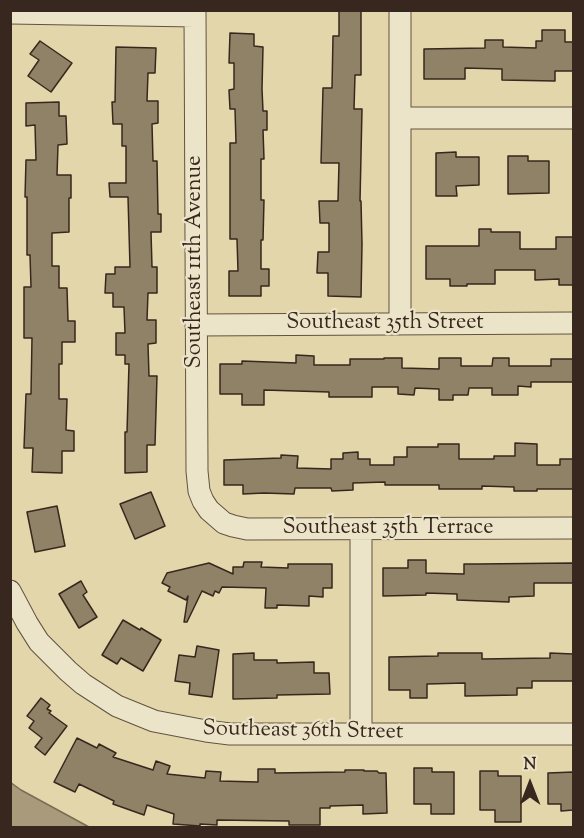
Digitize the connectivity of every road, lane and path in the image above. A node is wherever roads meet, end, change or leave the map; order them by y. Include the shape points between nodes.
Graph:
1 (400, 10) edge
2 (10, 13) edge
3 (195, 13) edge
4 (400, 118) junction
5 (573, 118) edge
6 (573, 323) edge
7 (400, 324) junction
8 (196, 325) junction
9 (209, 510) joint
10 (573, 528) edge
11 (362, 529) junction
12 (10, 591) edge
13 (361, 734) junction
14 (573, 734) edge

1 - 4 street
2 - 3 street
3 - 8 street, Southeast 11th Avenue
4 - 5 street
4 - 7 street
6 - 7 street, Southeast 35th Street
7 - 8 street, Southeast 35th Street
8 - 9 street, Southeast 11th Avenue via 197,481
9 - 11 street, Southeast 35th Terrace via 224,523 247,529
10 - 11 street, Southeast 35th Terrace
11 - 13 street
12 - 13 street, Southeast 36th Street via 39,642 53,657 100,696 154,722 230,734
13 - 14 street, Southeast 36th Street

